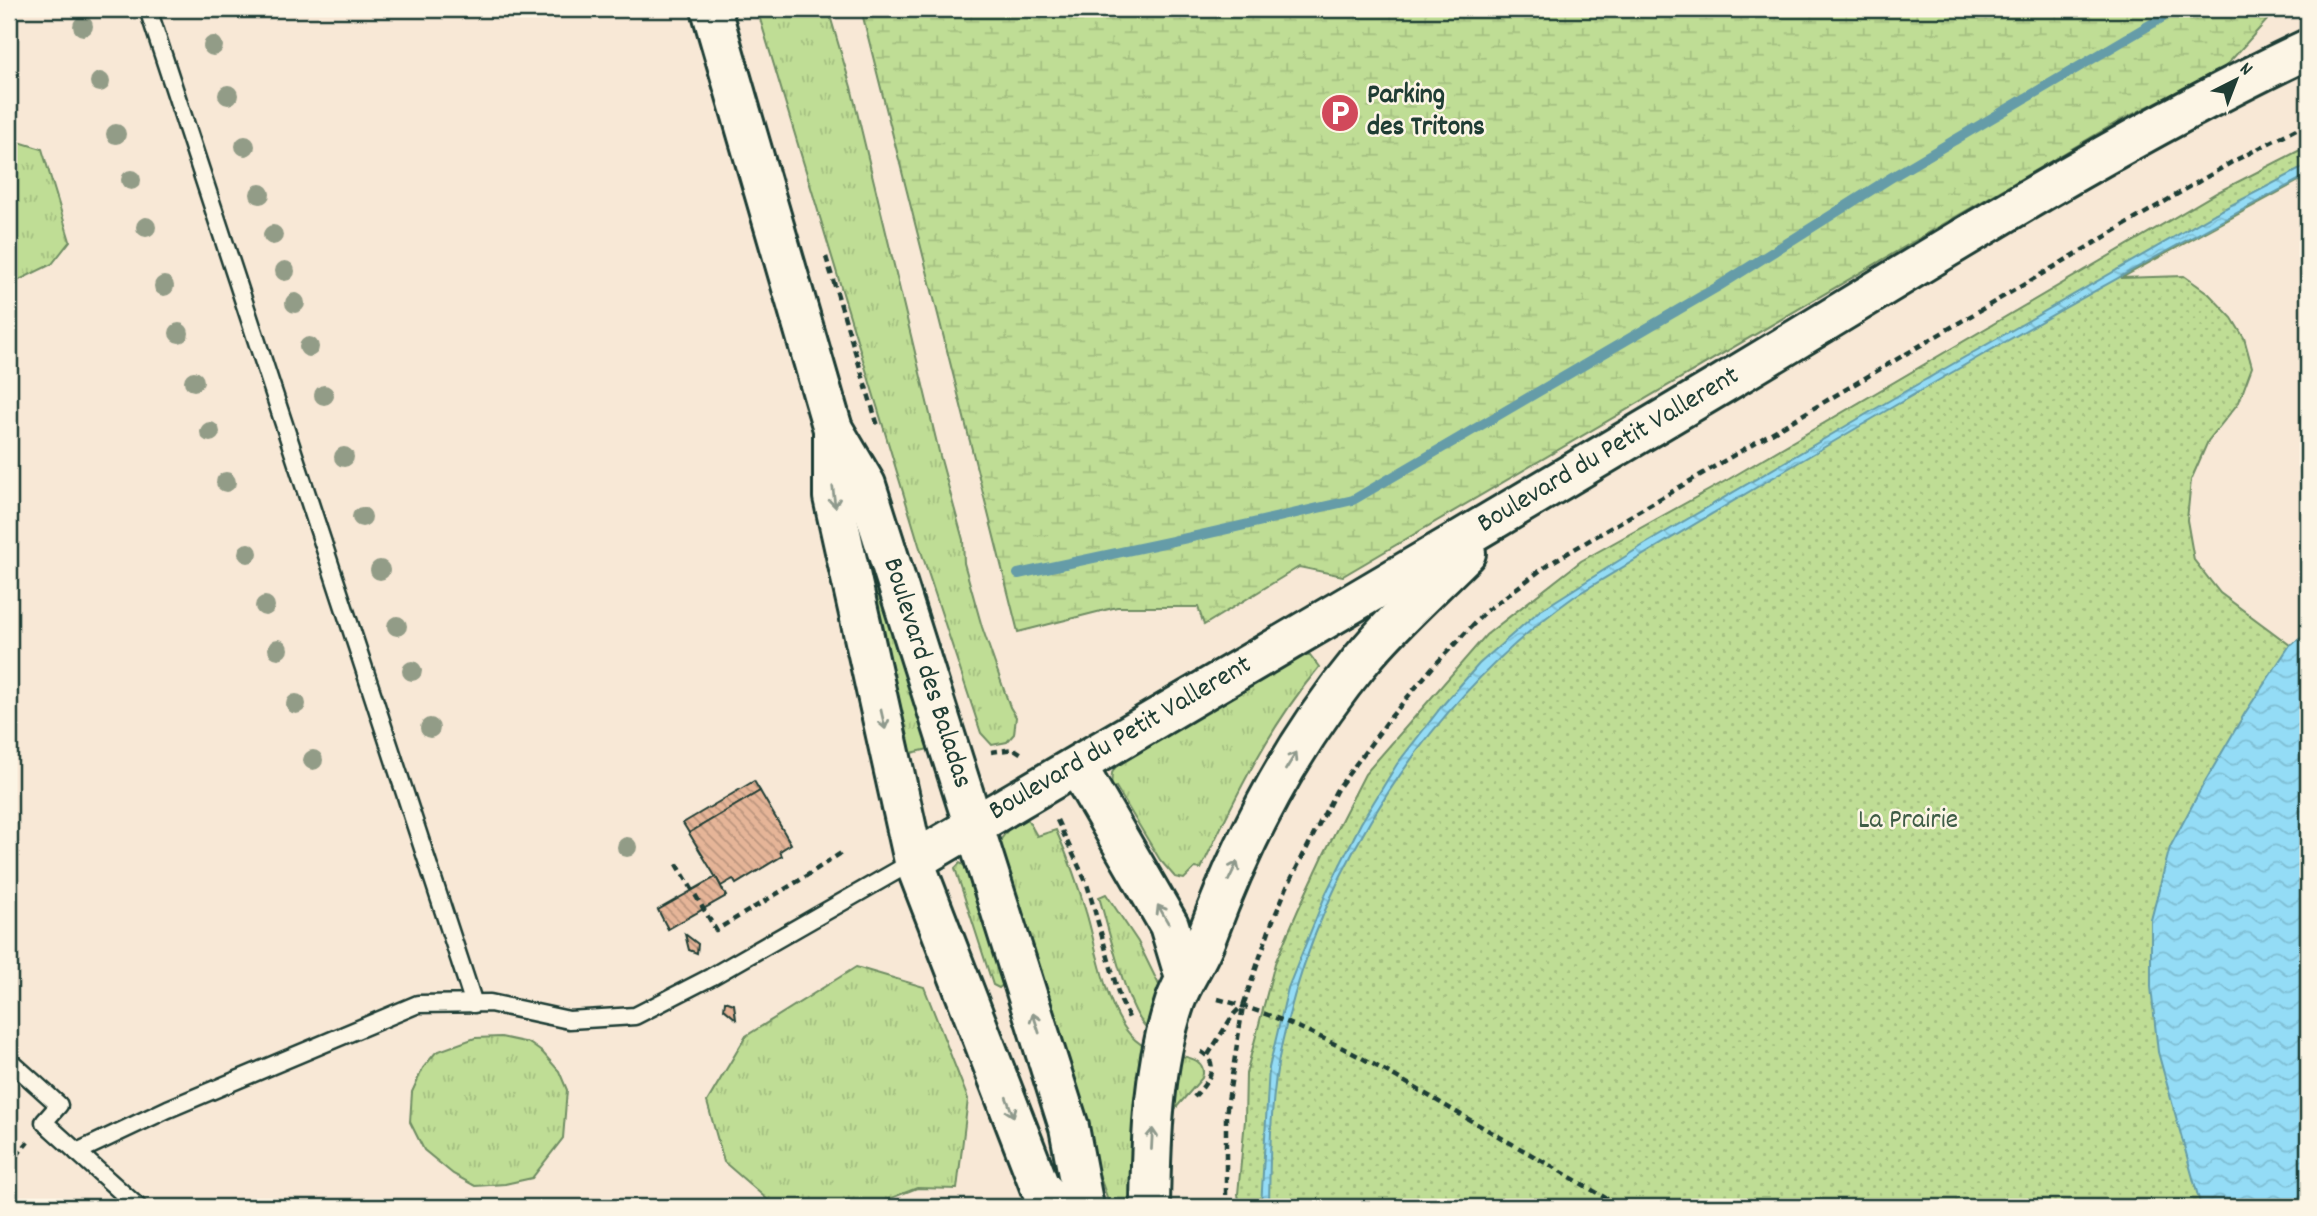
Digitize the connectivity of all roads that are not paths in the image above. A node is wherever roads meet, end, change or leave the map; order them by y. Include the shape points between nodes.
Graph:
1 (148, 9) edge
2 (711, 9) edge
3 (2308, 49) edge
4 (833, 429) junction
5 (1507, 512) junction
6 (1077, 766) junction
7 (974, 826) junction
8 (915, 860) junction
9 (1185, 978) junction
10 (474, 1004) junction
11 (9, 1060) edge
12 (1069, 1127) junction
13 (77, 1152) junction
14 (138, 1207) edge
15 (1058, 1207) edge
16 (1084, 1207) edge
17 (1150, 1207) edge

1 - 10 lane
2 - 4 main road, Boulevard des Baladas
3 - 5 main road, Boulevard du Petit Vallerent via 2177,114
4 - 7 main road, Boulevard des Baladas via 866,485
4 -> 8 main road, Boulevard des Baladas via 833,497
5 - 6 main road, Boulevard du Petit Vallerent
9 -> 5 main road via 1256,820 1318,718 1387,631
6 - 7 main road, Boulevard du Petit Vallerent
9 -> 6 main road via 1169,925
7 - 8 main road, Boulevard du Petit Vallerent
12 -> 7 main road, Boulevard des Baladas
8 - 10 lane via 635,1016 569,1020
8 - 12 main road via 944,872 1000,1034
8 -> 15 main road, Boulevard des Baladas via 1040,1187
17 -> 9 main road via 1152,1131 1164,1043
10 - 13 lane via 418,1003
11 - 13 lane via 59,1105 44,1122
12 - 16 main road, Boulevard des Baladas
13 - 14 lane

